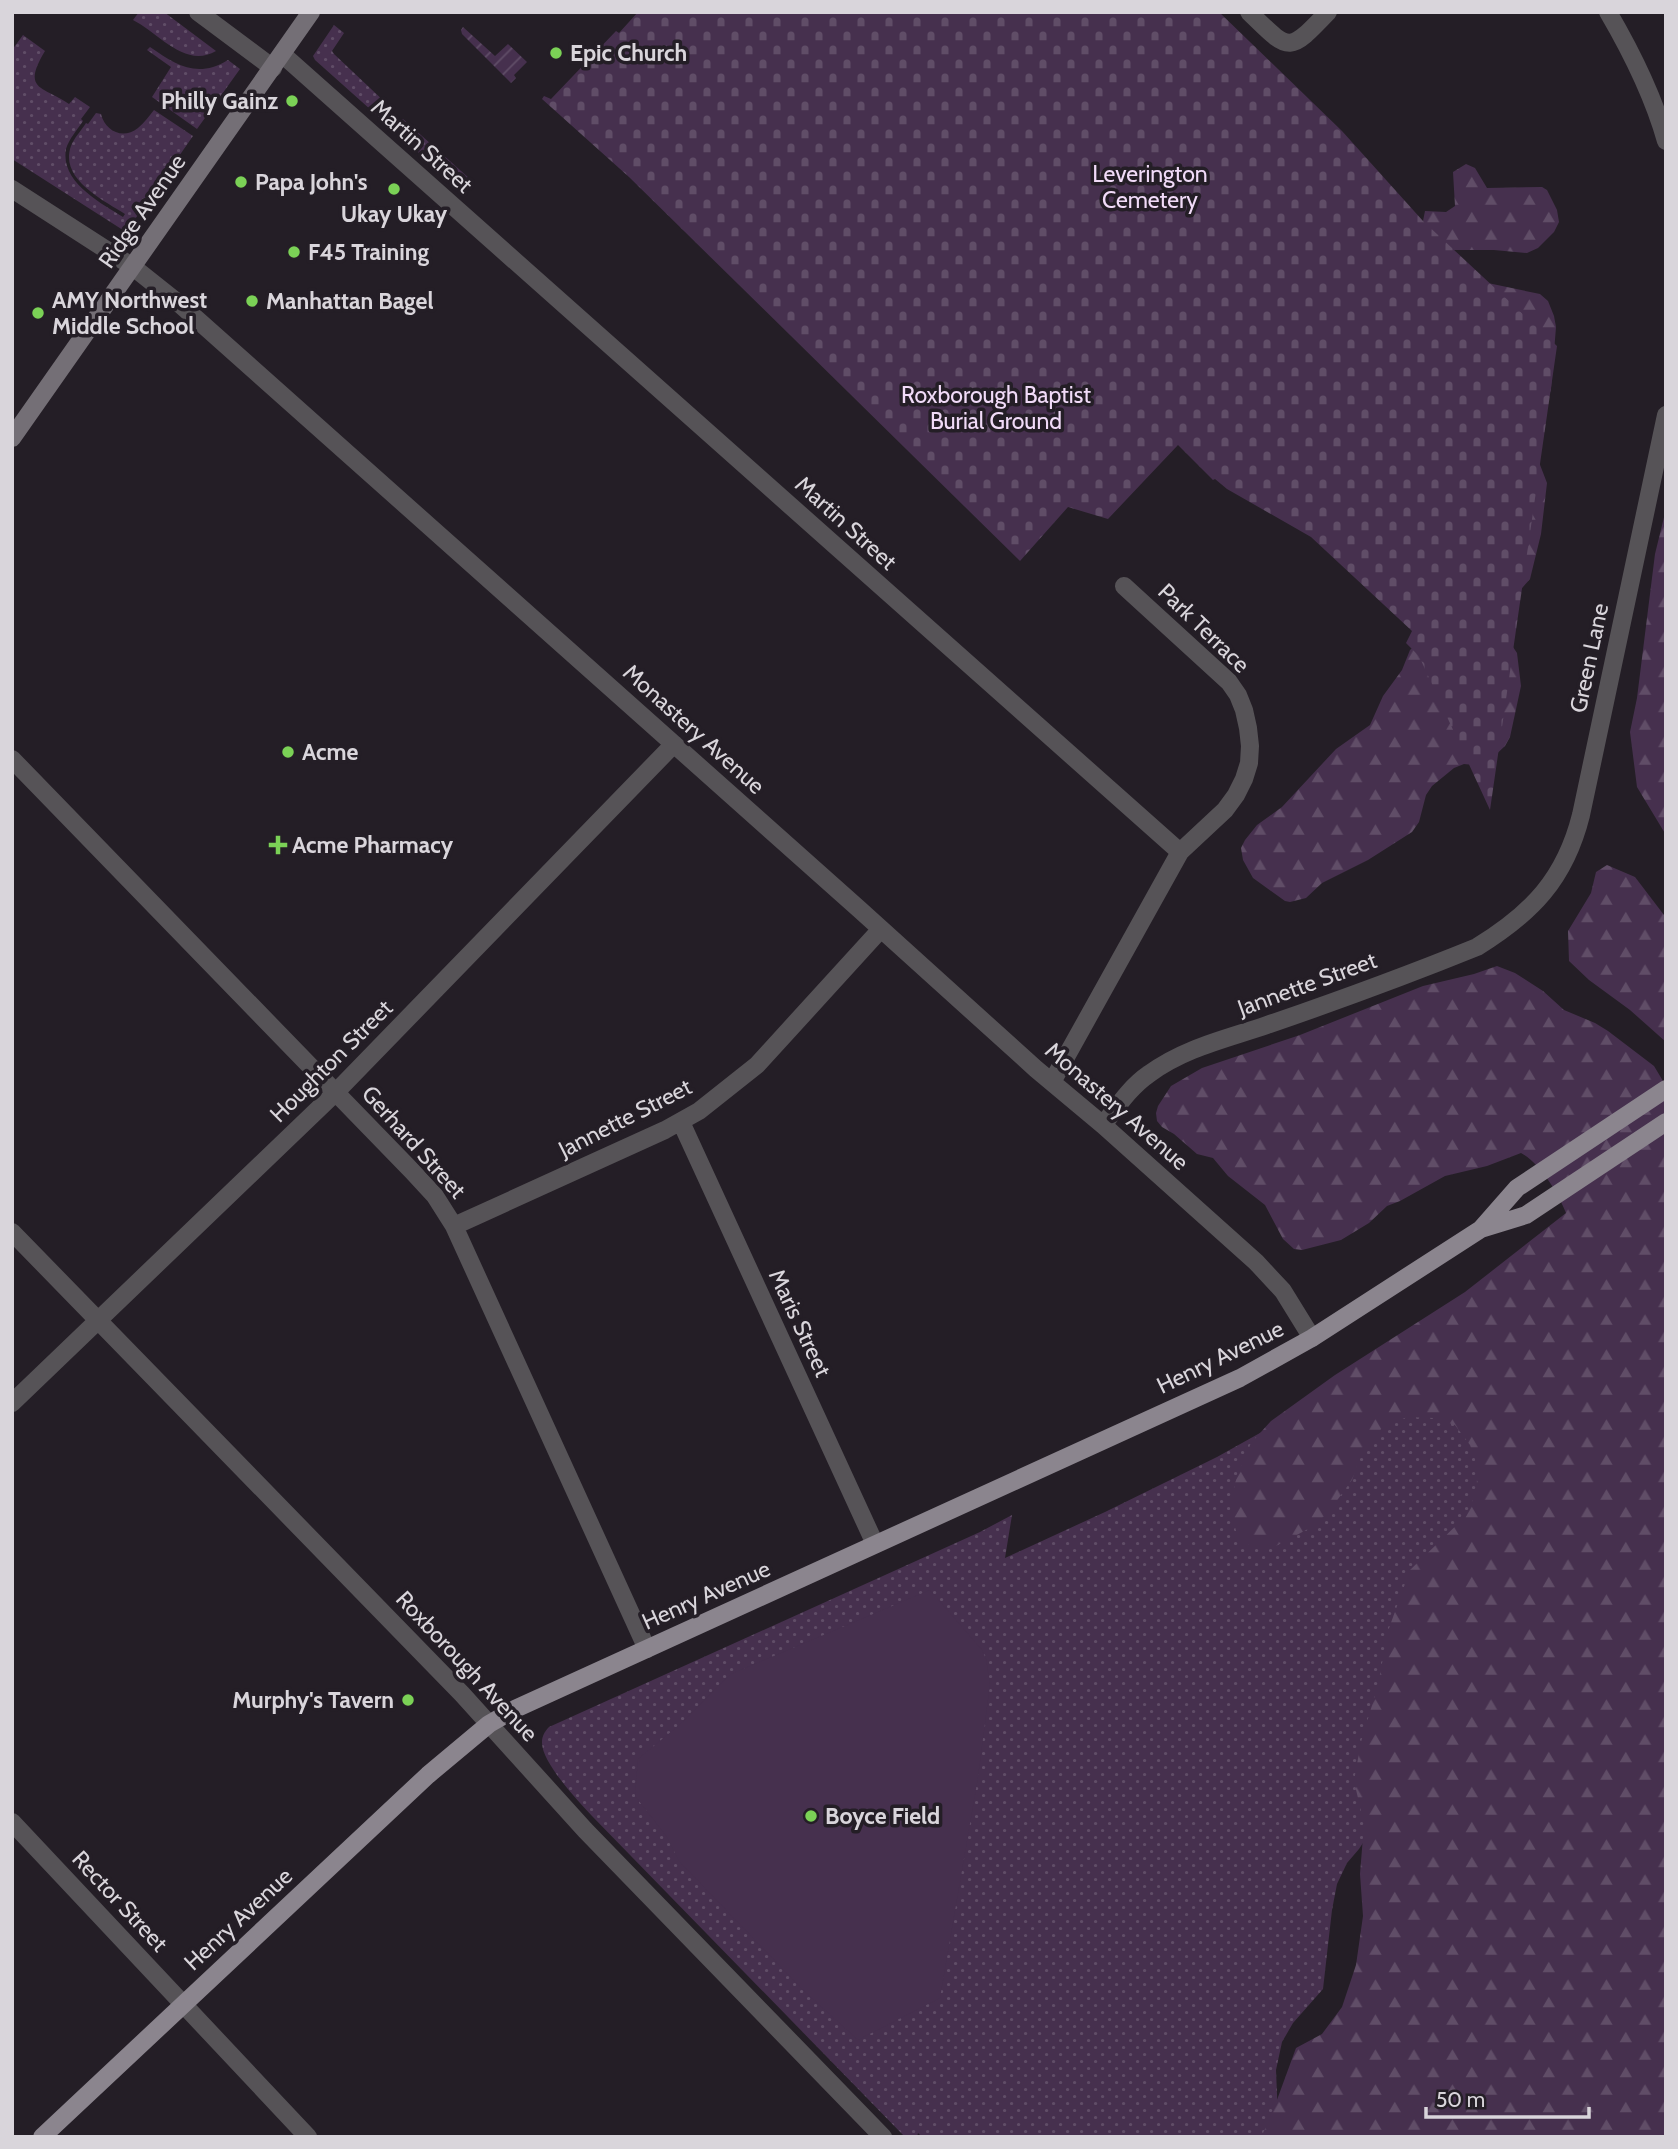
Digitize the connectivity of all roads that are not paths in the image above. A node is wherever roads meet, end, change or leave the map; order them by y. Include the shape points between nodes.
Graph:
1 (198, 12) edge
2 (312, 12) edge
3 (1249, 12) edge
4 (1328, 12) edge
5 (1608, 12) edge
6 (277, 61) junction
7 (1666, 141) edge
8 (12, 189) edge
9 (133, 267) junction
10 (1666, 415) edge
11 (12, 438) edge
12 (1124, 586) dead end
13 (674, 744) junction
14 (12, 759) edge
15 (1180, 852) junction
16 (1537, 900) joint
17 (881, 929) junction
18 (1052, 1082) junction
19 (1666, 1089) edge
20 (336, 1092) junction
21 (681, 1122) junction
22 (1666, 1122) edge
23 (1103, 1125) junction
24 (454, 1226) junction
25 (1481, 1229) junction
26 (12, 1232) edge
27 (100, 1321) junction
28 (1312, 1338) junction
29 (12, 1403) edge
30 (875, 1544) junction
31 (647, 1649) junction
32 (489, 1724) junction
33 (12, 1822) edge
34 (182, 2005) junction
35 (42, 2137) edge
36 (307, 2137) edge
37 (883, 2137) edge

1 - 6 street, Martin Street
2 - 6 main road, Ridge Avenue
3 - 4 street via 1275,38 1290,43 1303,38
5 - 7 street via 1642,74
6 - 9 main road, Ridge Avenue
6 - 15 street, Martin Street
8 - 9 street, Monastery Avenue
9 - 11 main road, Ridge Avenue
9 - 13 street, Monastery Avenue
10 - 16 street, Green Lane via 1575,839 1561,870
12 - 15 street, Park Terrace via 1229,682 1248,728 1249,763 1236,795
13 - 17 street, Monastery Avenue
13 - 20 street, Houghton Street
14 - 20 street, Gerhard Street
15 - 18 street
16 - 23 street, Jannette Street via 1476,947 1173,1059 1133,1087
17 - 18 street, Monastery Avenue
17 - 21 street, Jannette Street via 757,1065
18 - 23 street, Monastery Avenue
19 - 25 main road, Henry Avenue via 1517,1188
20 - 24 street, Gerhard Street via 435,1196
20 - 27 street, Houghton Street
21 - 24 street, Jannette Street
21 - 30 street, Maris Street
22 - 25 main road, Henry Avenue via 1526,1215
23 - 28 street, Monastery Avenue via 1273,1279
24 - 31 street, Gerhard Street
25 - 28 main road, Henry Avenue
26 - 27 street, Roxborough Avenue
27 - 29 street, Houghton Street
27 - 32 street, Roxborough Avenue
28 - 30 main road, Henry Avenue via 1240,1378
30 - 31 main road, Henry Avenue
31 - 32 main road, Henry Avenue
32 - 34 main road, Henry Avenue via 428,1775
32 - 37 street, Roxborough Avenue via 585,1830
33 - 34 street, Rector Street
34 - 35 main road, Henry Avenue
34 - 36 street, Rector Street

